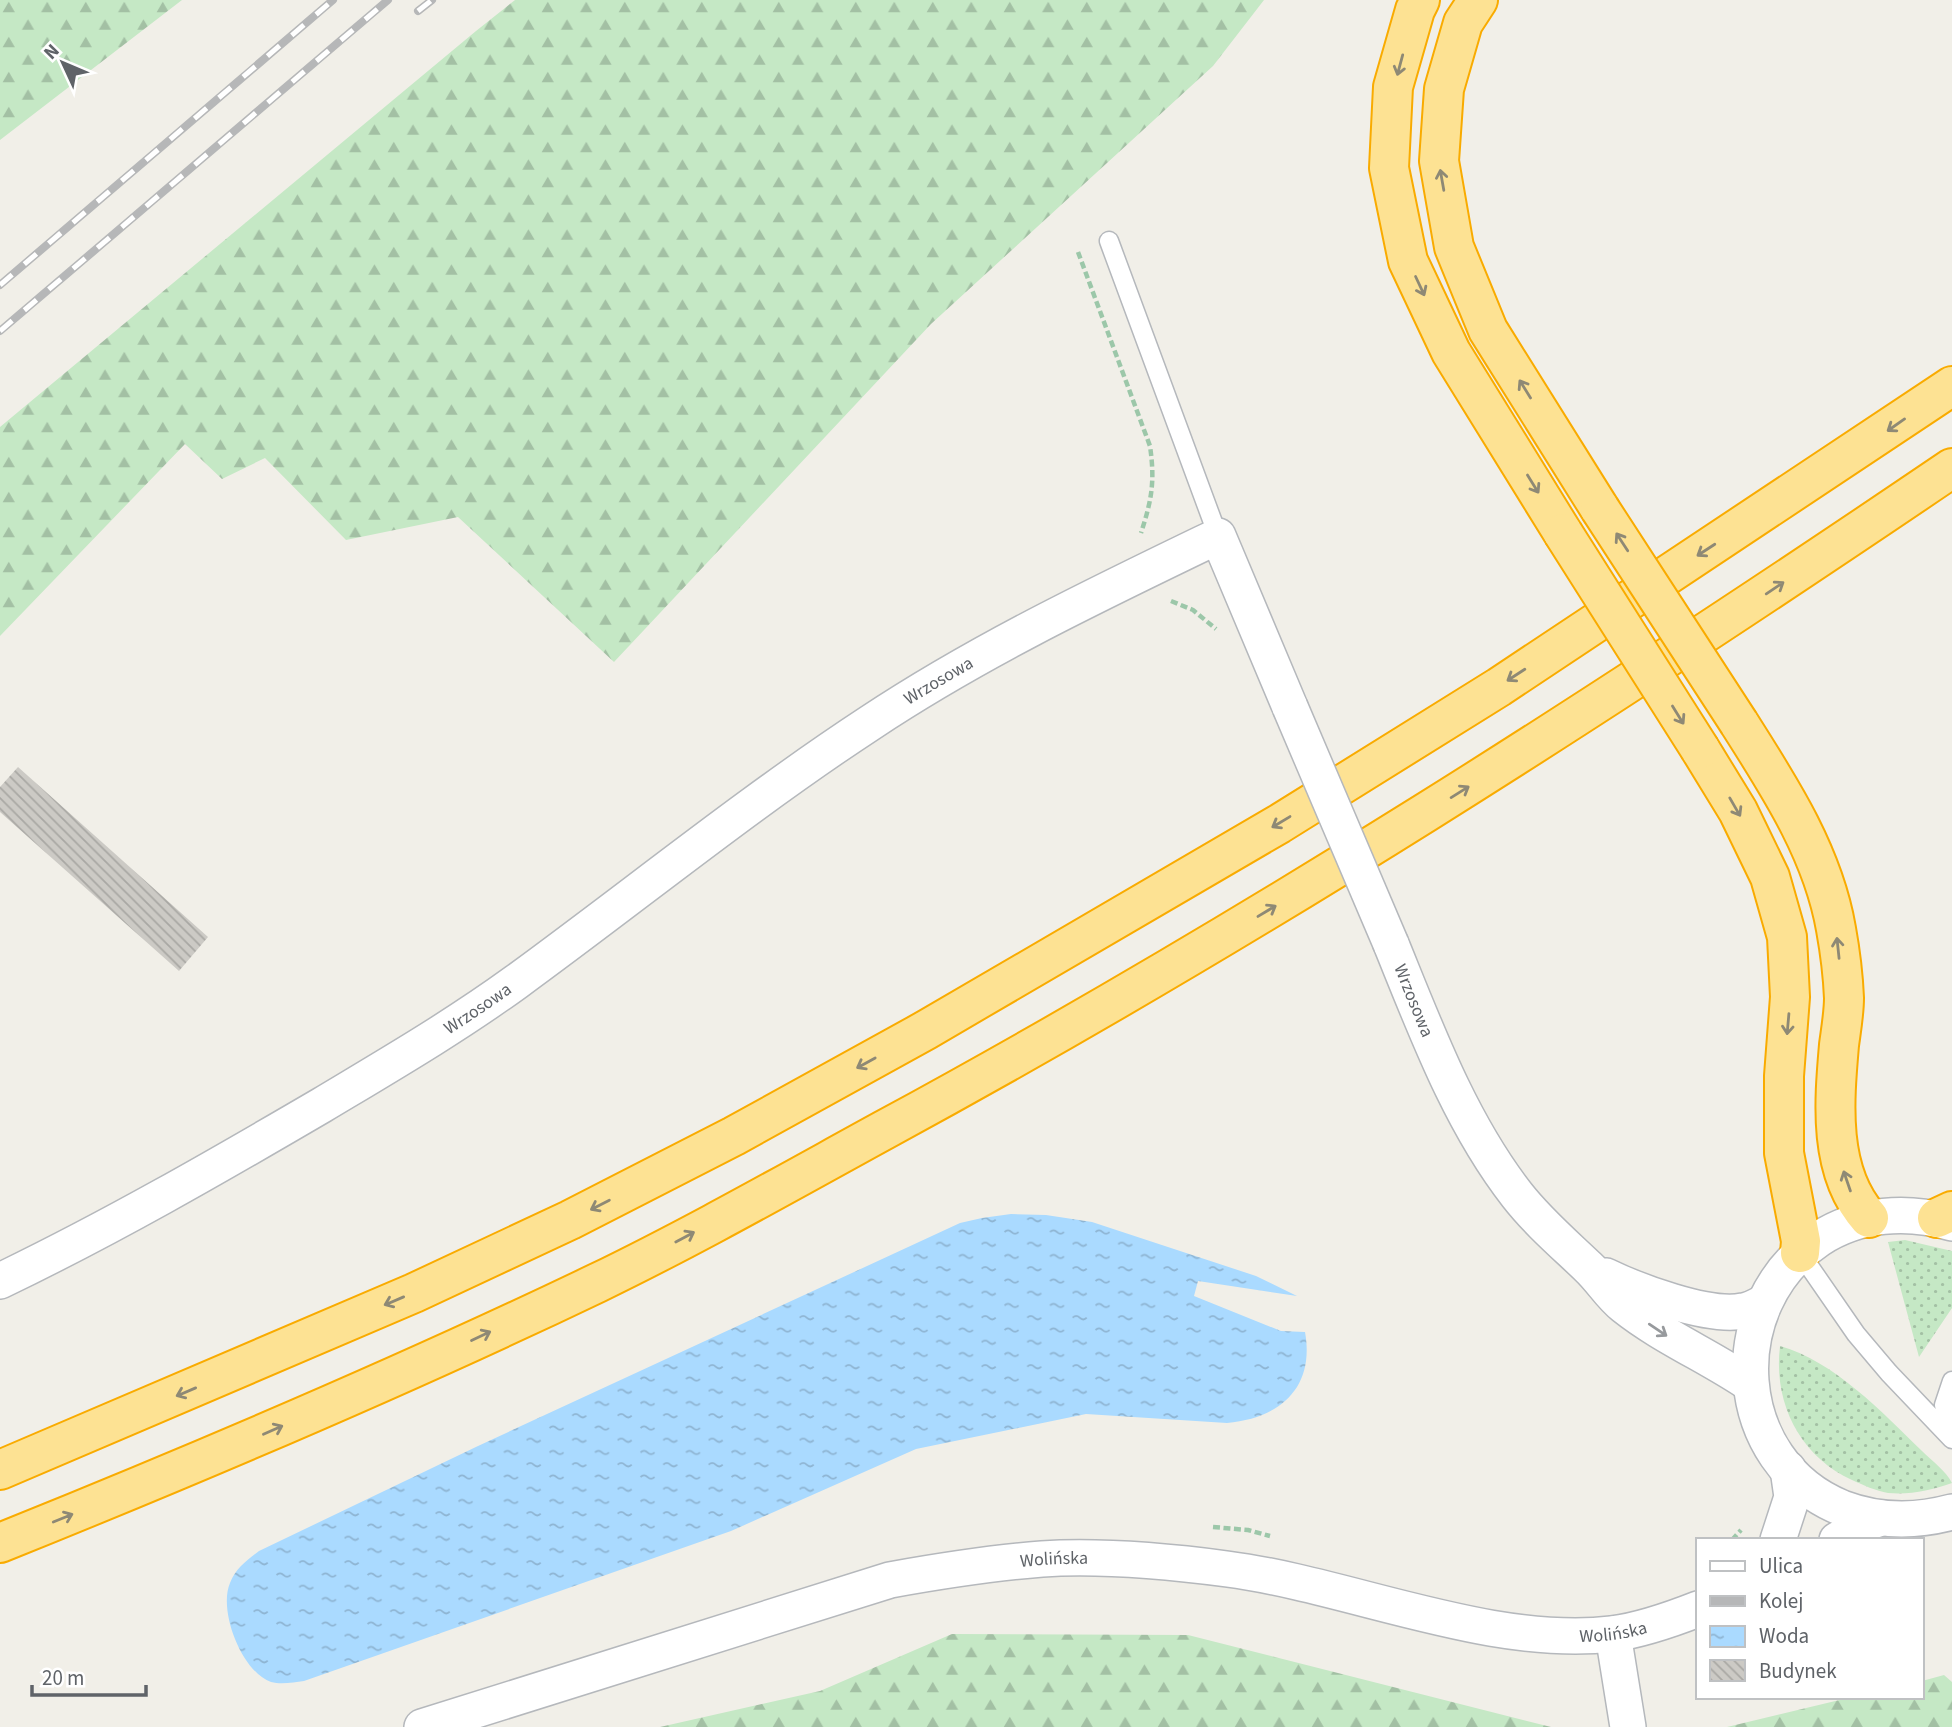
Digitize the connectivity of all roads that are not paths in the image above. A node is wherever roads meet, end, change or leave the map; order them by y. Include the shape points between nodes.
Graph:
1 (1420, 0) edge
2 (1478, 0) edge
3 (1109, 241) dead end
4 (1952, 386) edge
5 (1952, 468) edge
6 (1952, 476) edge
7 (1893, 508) junction
8 (1218, 536) junction
9 (1947, 1217) edge
10 (1869, 1218) junction
11 (1800, 1253) junction
12 (1580, 1260) junction
13 (0, 1281) edge
14 (1763, 1303) junction
15 (1952, 1381) edge
16 (1751, 1384) junction
17 (1952, 1430) edge
18 (1952, 1439) edge
19 (1788, 1469) junction
20 (0, 1470) edge
21 (1952, 1512) edge
22 (1881, 1518) junction
23 (1779, 1538) edge
24 (1840, 1538) edge
25 (0, 1543) edge
26 (1696, 1610) edge
27 (1613, 1634) junction
28 (422, 1727) edge
29 (1628, 1727) edge

1 -> 11 highway, bridge via 1393,87 1389,168 1408,261 1451,352 1738,811 1770,877 1787,937 1790,997 1784,1153
10 -> 2 highway, bridge via 1851,1194 1842,1168 1834,1105 1844,998 1836,926 1816,858 1780,788 1488,330 1454,247 1439,161 1444,89 1463,23
3 - 8 lane
4 -> 20 highway via 1499,687 1279,824 914,1037 570,1220 414,1293
5 - 7 highway
6 - 7 highway
25 -> 7 highway via 268,1432 601,1281 967,1085 1209,946 1507,763
8 - 12 street, Wrzosowa, bridge via 1436,1051 1483,1144 1518,1196
8 - 13 street, Wrzosowa via 1005,643 870,723 515,983 422,1045 197,1178
9 - 10 street via 1903,1214
10 - 11 street via 1828,1233
11 - 14 street
11 - 18 lane via 1856,1334
12 - 14 street, Wrzosowa via 1639,1291 1683,1304 1742,1311
12 -> 16 street, Wrzosowa via 1622,1305
14 - 16 street via 1752,1339
15 - 17 lane via 1944,1405
16 - 19 street via 1763,1429
19 - 22 street via 1840,1507
19 - 23 street via 1792,1497
21 - 22 street via 1928,1518
22 - 24 street
26 - 27 street, Wolińska
27 - 28 street, Wolińska via 1563,1636 1507,1630 1228,1569 1127,1559 1044,1559 890,1580
27 - 29 street

